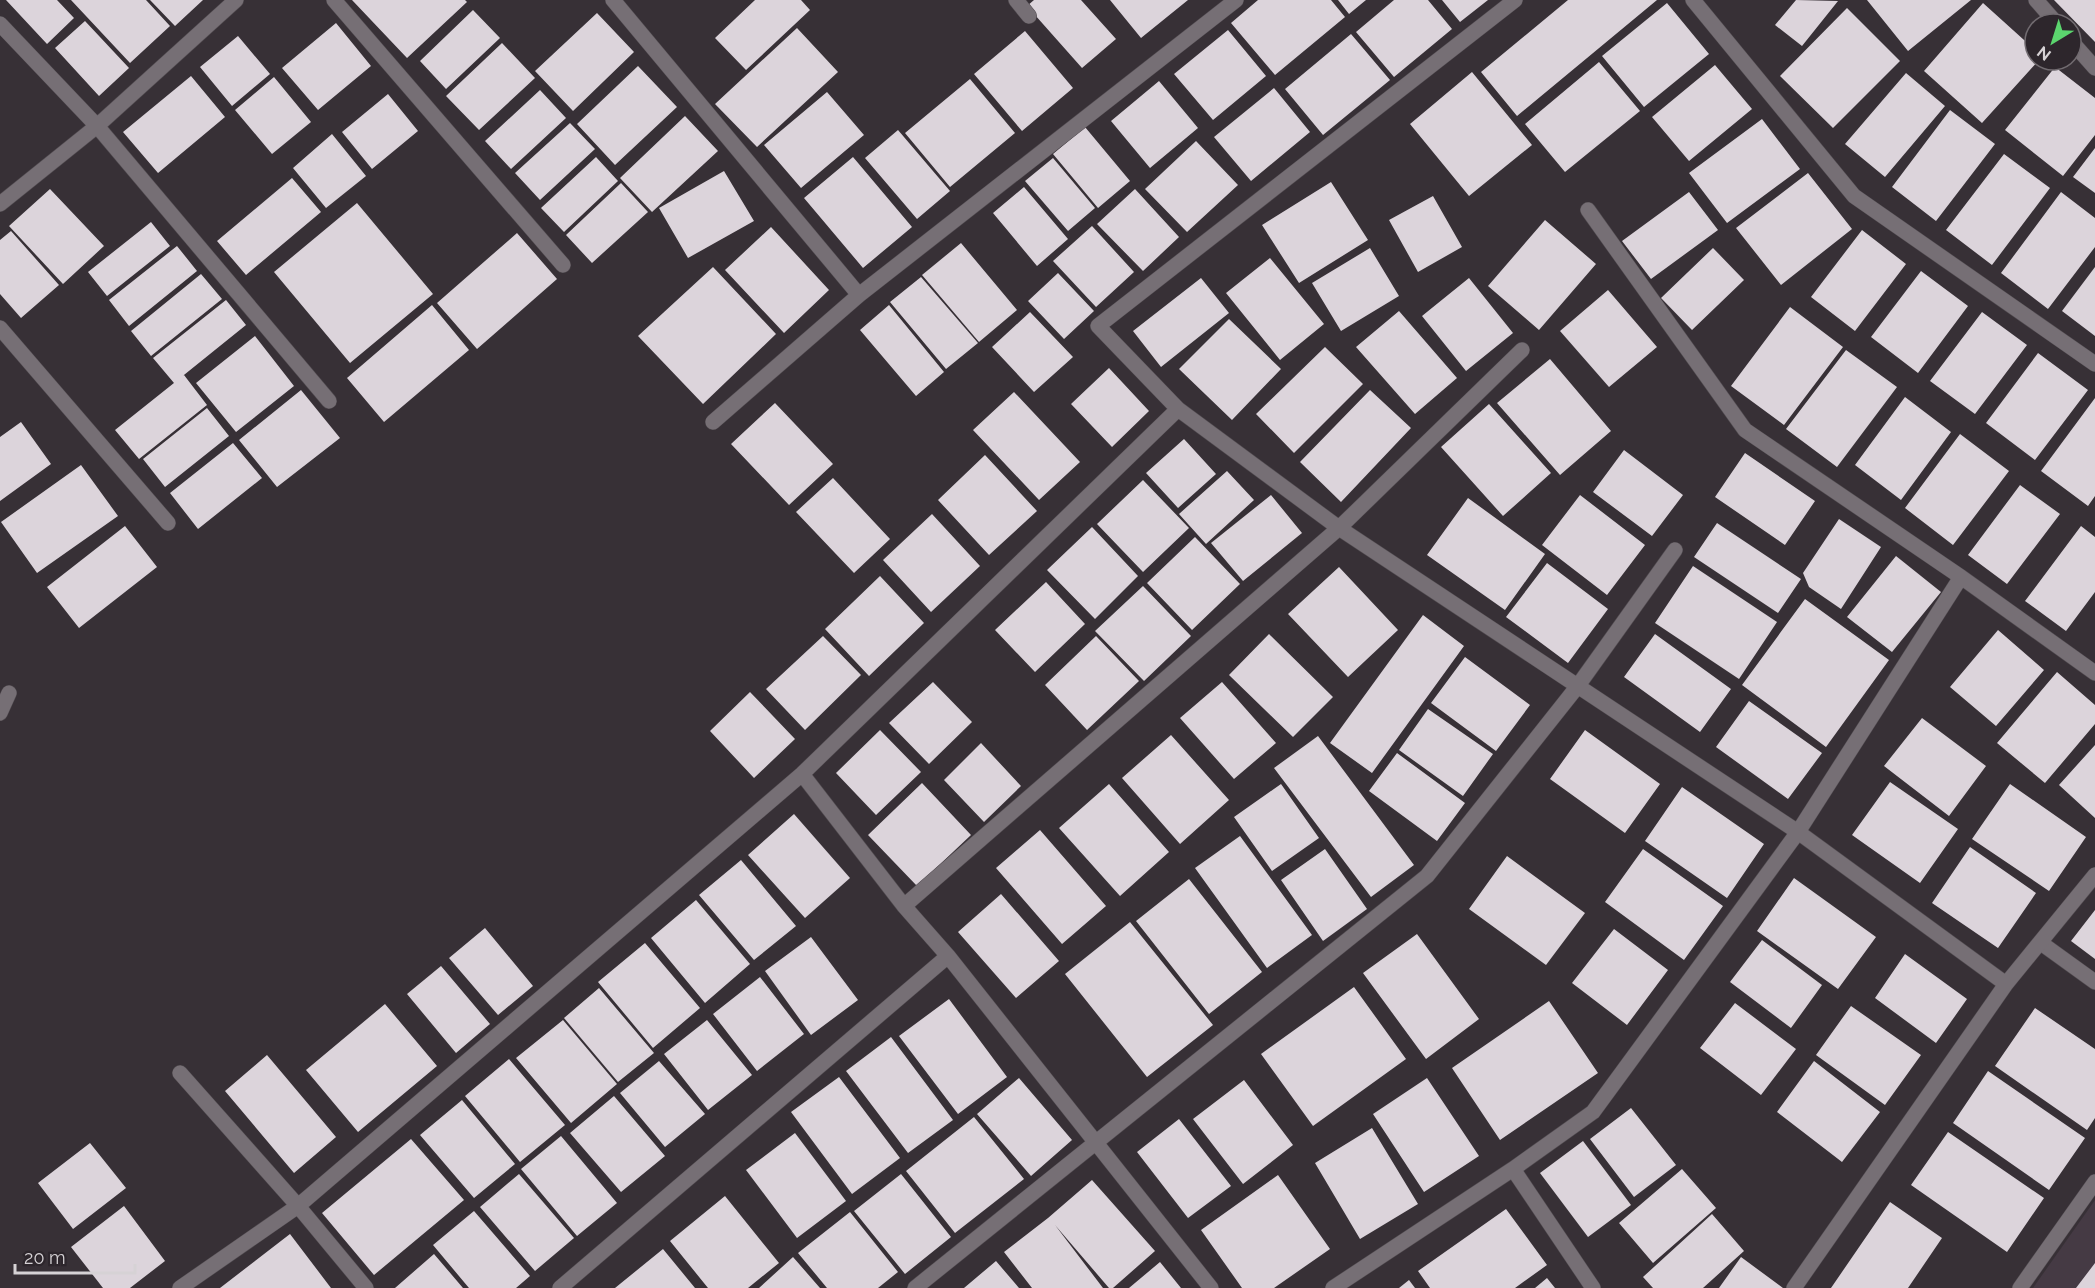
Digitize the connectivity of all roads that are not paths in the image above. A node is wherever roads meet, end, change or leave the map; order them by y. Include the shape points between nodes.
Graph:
1 (236, 0) edge
2 (334, 0) edge
3 (613, 0) edge
4 (1016, 0) edge
5 (1236, 0) edge
6 (1515, 0) edge
7 (1693, 0) edge
8 (2036, 0) edge
9 (2046, 12) edge
10 (1029, 16) dead end
11 (0, 24) edge
12 (2083, 54) edge
13 (2095, 68) edge
14 (97, 126) junction
15 (0, 204) edge
16 (1588, 210) dead end
17 (563, 265) dead end
18 (859, 295) junction
19 (0, 328) edge
20 (1522, 350) dead end
21 (2095, 364) edge
22 (329, 401) dead end
23 (1178, 409) junction
24 (713, 422) dead end
25 (168, 523) dead end
26 (1339, 528) junction
27 (1675, 550) dead end
28 (1961, 577) junction
29 (2095, 673) edge
30 (1577, 687) junction
31 (9, 693) dead end
32 (0, 713) edge
33 (802, 774) junction
34 (1798, 832) junction
35 (2095, 875) edge
36 (904, 906) junction
37 (2041, 943) junction
38 (948, 956) junction
39 (2095, 982) edge
40 (2006, 984) junction
41 (180, 1073) dead end
42 (1096, 1141) junction
43 (1513, 1169) junction
44 (2095, 1182) edge
45 (298, 1206) junction
46 (180, 1288) edge
47 (366, 1288) edge
48 (560, 1288) edge
49 (915, 1288) edge
50 (1211, 1288) edge
51 (1333, 1288) edge
52 (1593, 1288) edge
53 (1794, 1288) edge
54 (2020, 1288) edge

1 - 14 street
2 - 17 street
3 - 18 street
4 - 10 street
5 - 18 street
6 - 23 street via 1098,326
7 - 21 street via 1854,196
8 - 9 street
11 - 14 street
12 - 13 street
14 - 15 street
14 - 22 street
16 - 28 street via 1745,430
18 - 24 street
19 - 25 street
20 - 26 street
23 - 26 street
23 - 33 street
26 - 30 street
26 - 36 street
27 - 30 street
28 - 29 street
28 - 34 street
30 - 34 street
30 - 42 street via 1427,876
31 - 32 street
33 - 36 street
33 - 45 street
34 - 40 street
34 - 43 street via 1593,1112
35 - 37 street
36 - 38 street
37 - 39 street
37 - 40 street
38 - 42 street
38 - 48 street
40 - 53 street
41 - 45 street
42 - 49 street
42 - 50 street
43 - 51 street
43 - 52 street
44 - 54 street
45 - 46 street
45 - 47 street

